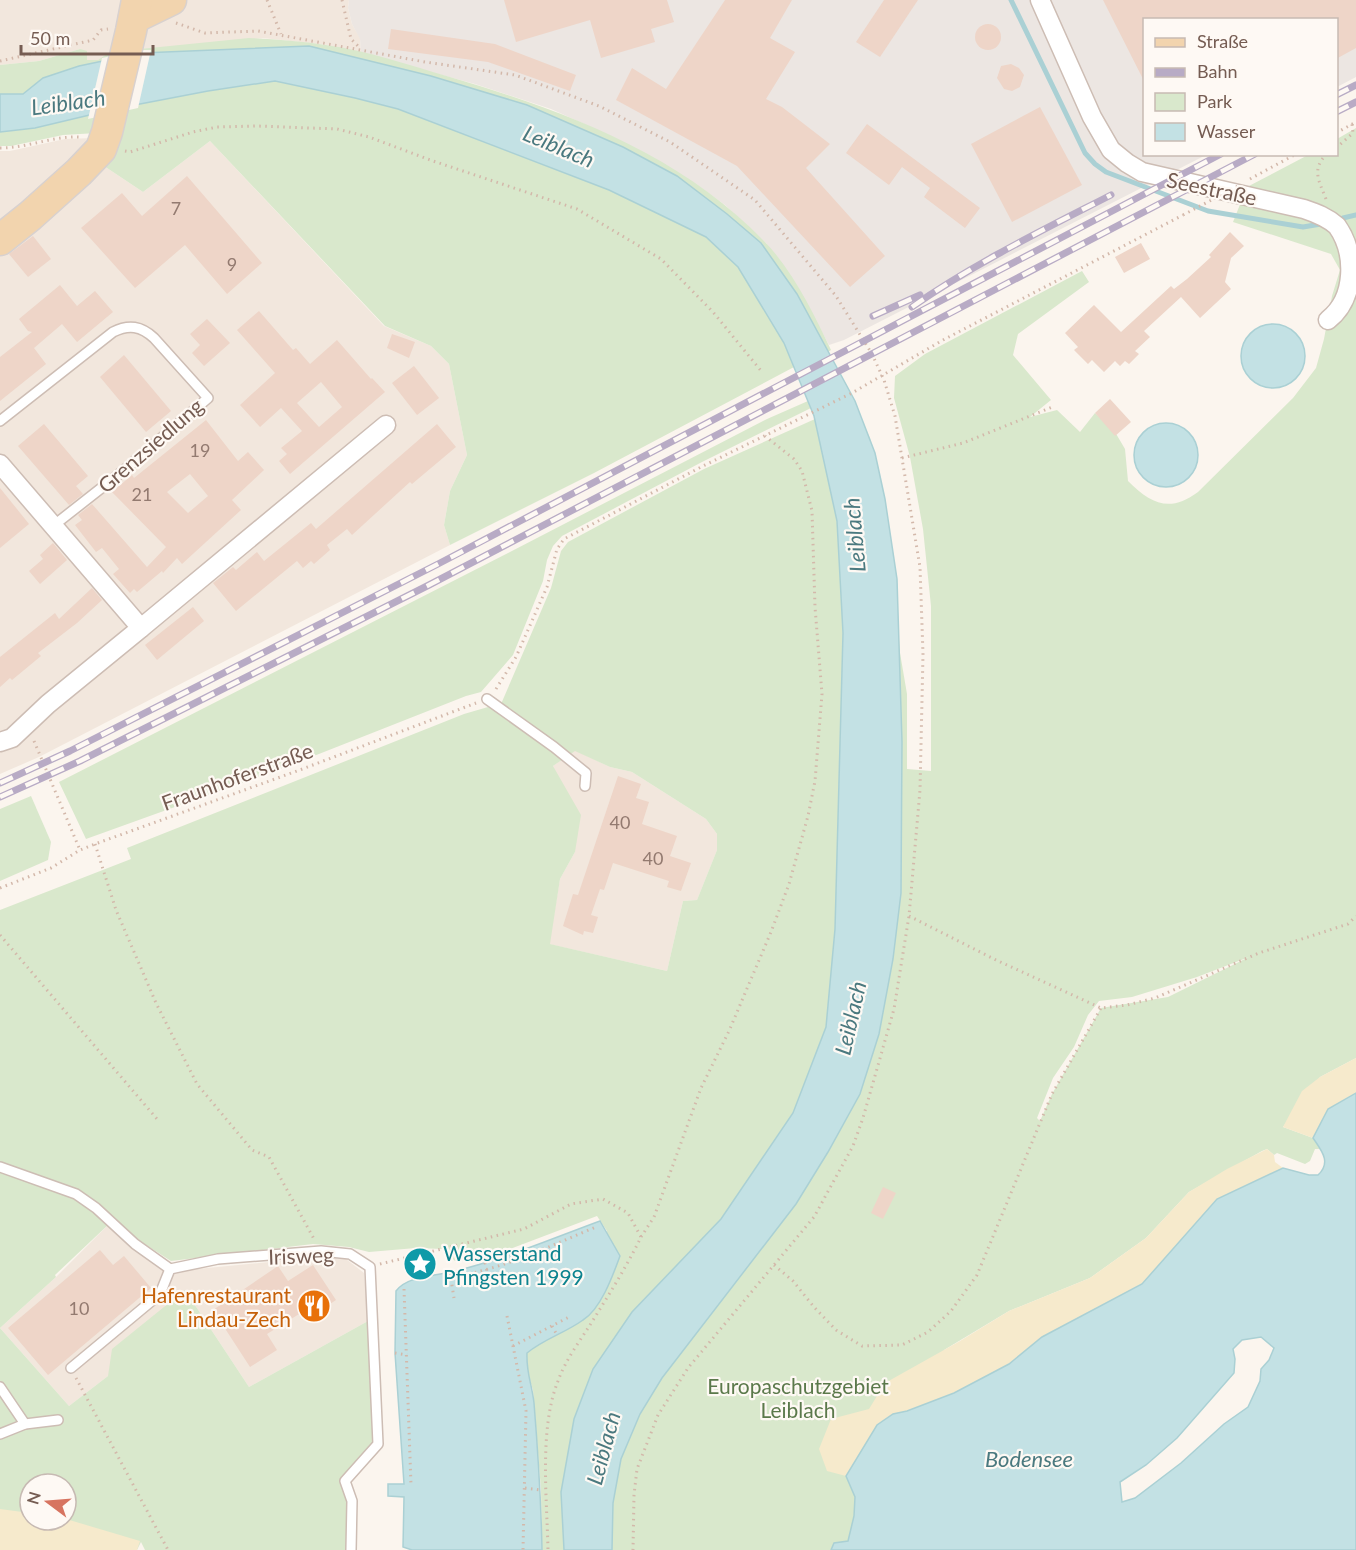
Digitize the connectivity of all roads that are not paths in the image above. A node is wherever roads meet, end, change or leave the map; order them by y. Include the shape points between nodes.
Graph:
1 (171, 0) edge
2 (1040, 0) edge
3 (128, 21) edge
4 (0, 240) edge
5 (1328, 320) dead end
6 (0, 421) edge
7 (386, 425) dead end
8 (0, 464) edge
9 (53, 526) junction
10 (141, 628) junction
11 (487, 699) road end
12 (0, 742) edge
13 (585, 786) dead end
14 (0, 1167) edge
15 (170, 1269) junction
16 (71, 1368) road end
17 (0, 1387) edge
18 (58, 1420) dead end
19 (25, 1424) junction
20 (0, 1434) edge
21 (351, 1550) edge

1 - 3 main road
2 - 5 street, Seestraße via 1092,117 1111,150 1127,163 1142,172 1272,200 1327,218 1339,228 1349,244 1354,280 1348,299
3 - 4 main road via 116,91 100,148 93,159
6 - 9 lane, Grenzsiedlung via 113,332 128,326 146,330 208,398
7 - 10 street
8 - 9 street
9 - 10 street
10 - 12 street via 12,738
11 - 13 lane via 586,773
14 - 15 lane via 76,1194
15 - 16 lane via 160,1294
15 - 21 lane, Irisweg via 218,1259 321,1251 350,1254 370,1268 378,1444 345,1481 352,1501
17 - 19 lane
18 - 19 lane
19 - 20 lane

